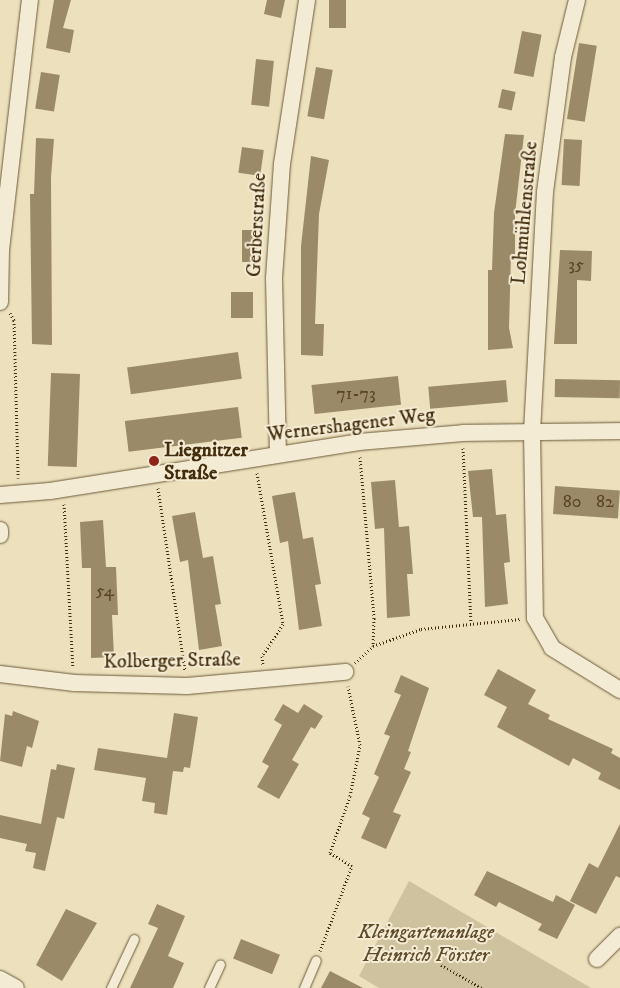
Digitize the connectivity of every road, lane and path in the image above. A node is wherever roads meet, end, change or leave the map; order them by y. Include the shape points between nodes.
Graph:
1 (30, 0) edge
2 (307, 0) edge
3 (577, 0) edge
4 (0, 250) edge
5 (1, 301) edge
6 (532, 431) junction
7 (620, 431) edge
8 (463, 433) junction
9 (359, 442) junction
10 (278, 454) junction
11 (254, 458) junction
12 (156, 474) junction
13 (63, 489) junction
14 (19, 494) junction
15 (0, 495) edge
16 (0, 530) edge
17 (0, 535) edge
18 (534, 618) junction
19 (471, 622) junction
20 (373, 646) junction
21 (345, 672) junction
22 (0, 674) edge
23 (264, 679) junction
24 (74, 683) junction
25 (187, 686) junction
26 (620, 690) edge
27 (620, 936) edge
28 (134, 939) dead end
29 (597, 959) dead end
30 (316, 960) joint
31 (220, 964) dead end
32 (441, 965) dead end
33 (0, 979) edge
34 (16, 988) edge
35 (111, 988) edge
36 (209, 988) edge
37 (304, 988) edge
38 (482, 988) edge

1 - 4 street
2 - 10 street, Gerberstraße via 282,164 274,278
3 - 6 street, Lohmühlenstraße via 563,57 545,192
4 - 5 street
5 - 14 path via 14,320
6 - 7 street, Wernershagener Weg
6 - 8 street, Wernershagener Weg
6 - 18 street, Lohmühlenstraße
8 - 9 street, Wernershagener Weg
8 - 19 path
9 - 10 street, Wernershagener Weg
9 - 20 path via 374,618
10 - 11 street, Wernershagener Weg
11 - 12 street, Wernershagener Weg
11 - 23 path via 283,624 262,656
12 - 13 street, Wernershagener Weg
12 - 25 path
13 - 14 street, Wernershagener Weg
13 - 24 path
14 - 15 street, Wernershagener Weg
16 - 17 street
18 - 19 path
18 - 26 street via 552,648
19 - 20 path via 421,629
20 - 21 path
21 - 23 street, Kolberger Straße
21 - 30 path via 360,745 350,796 330,853 352,866
22 - 24 street, Kolberger Straße
23 - 25 street, Kolberger Straße
24 - 25 street, Kolberger Straße
27 - 29 street
28 - 35 lane
30 - 37 lane
31 - 36 lane
32 - 38 path
33 - 34 street

